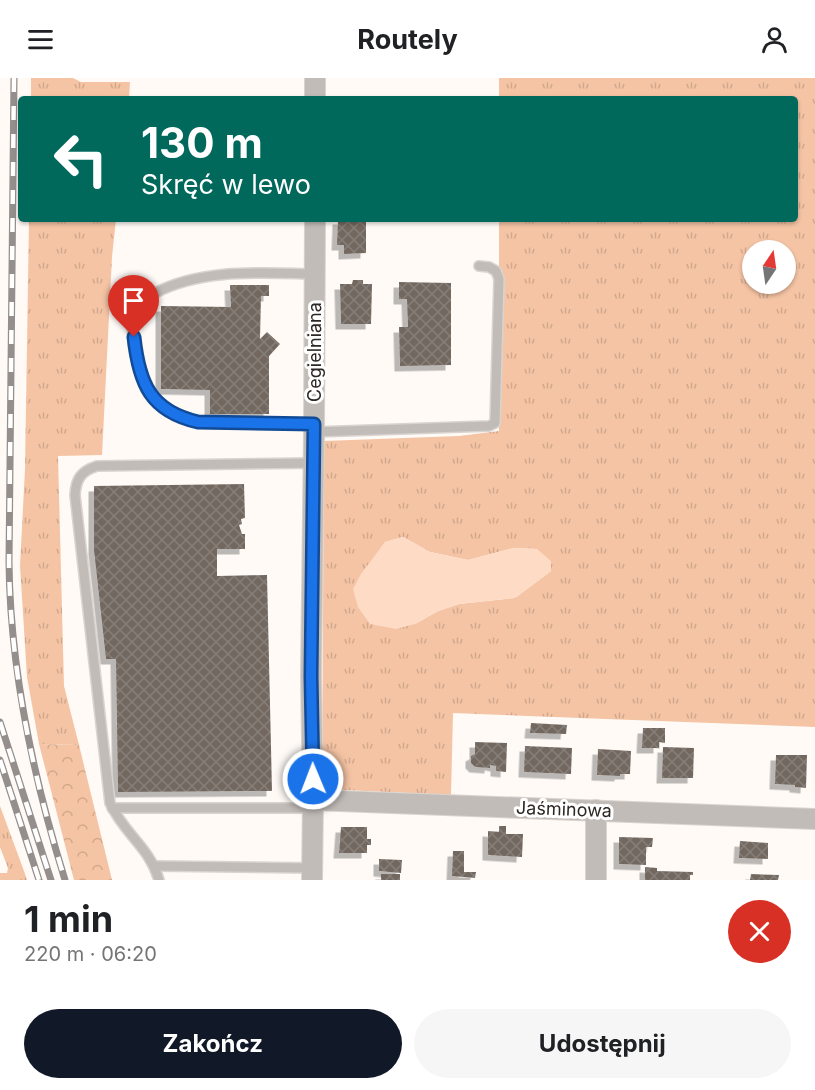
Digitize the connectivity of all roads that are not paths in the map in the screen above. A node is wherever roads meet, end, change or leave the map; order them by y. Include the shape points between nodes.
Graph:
1 (315, 78) edge
2 (315, 96) edge
3 (315, 222) edge
4 (479, 266) dead end
5 (314, 274) junction
6 (314, 428) junction
7 (314, 464) junction
8 (313, 804) junction
9 (112, 808) junction
10 (596, 810) junction
11 (815, 819) edge
12 (155, 866) junction
13 (312, 874) edge
14 (159, 880) edge
15 (596, 880) edge

1 - 2 street
3 - 5 street, Cegielniana
4 - 6 lane via 496,271 499,279 495,423
5 - 6 street, Cegielniana
5 - 6 lane via 232,274 176,284 142,301 135,309 133,323 145,386 167,411 198,422
6 - 7 street, Cegielniana
7 - 8 street, Cegielniana
7 - 9 lane via 97,466 80,475 75,495
8 - 9 lane
8 - 10 street, Jaśminowa
8 - 13 street, Cegielniana
9 - 12 lane
10 - 11 street, Jaśminowa
10 - 15 street
12 - 13 lane
12 - 14 lane

